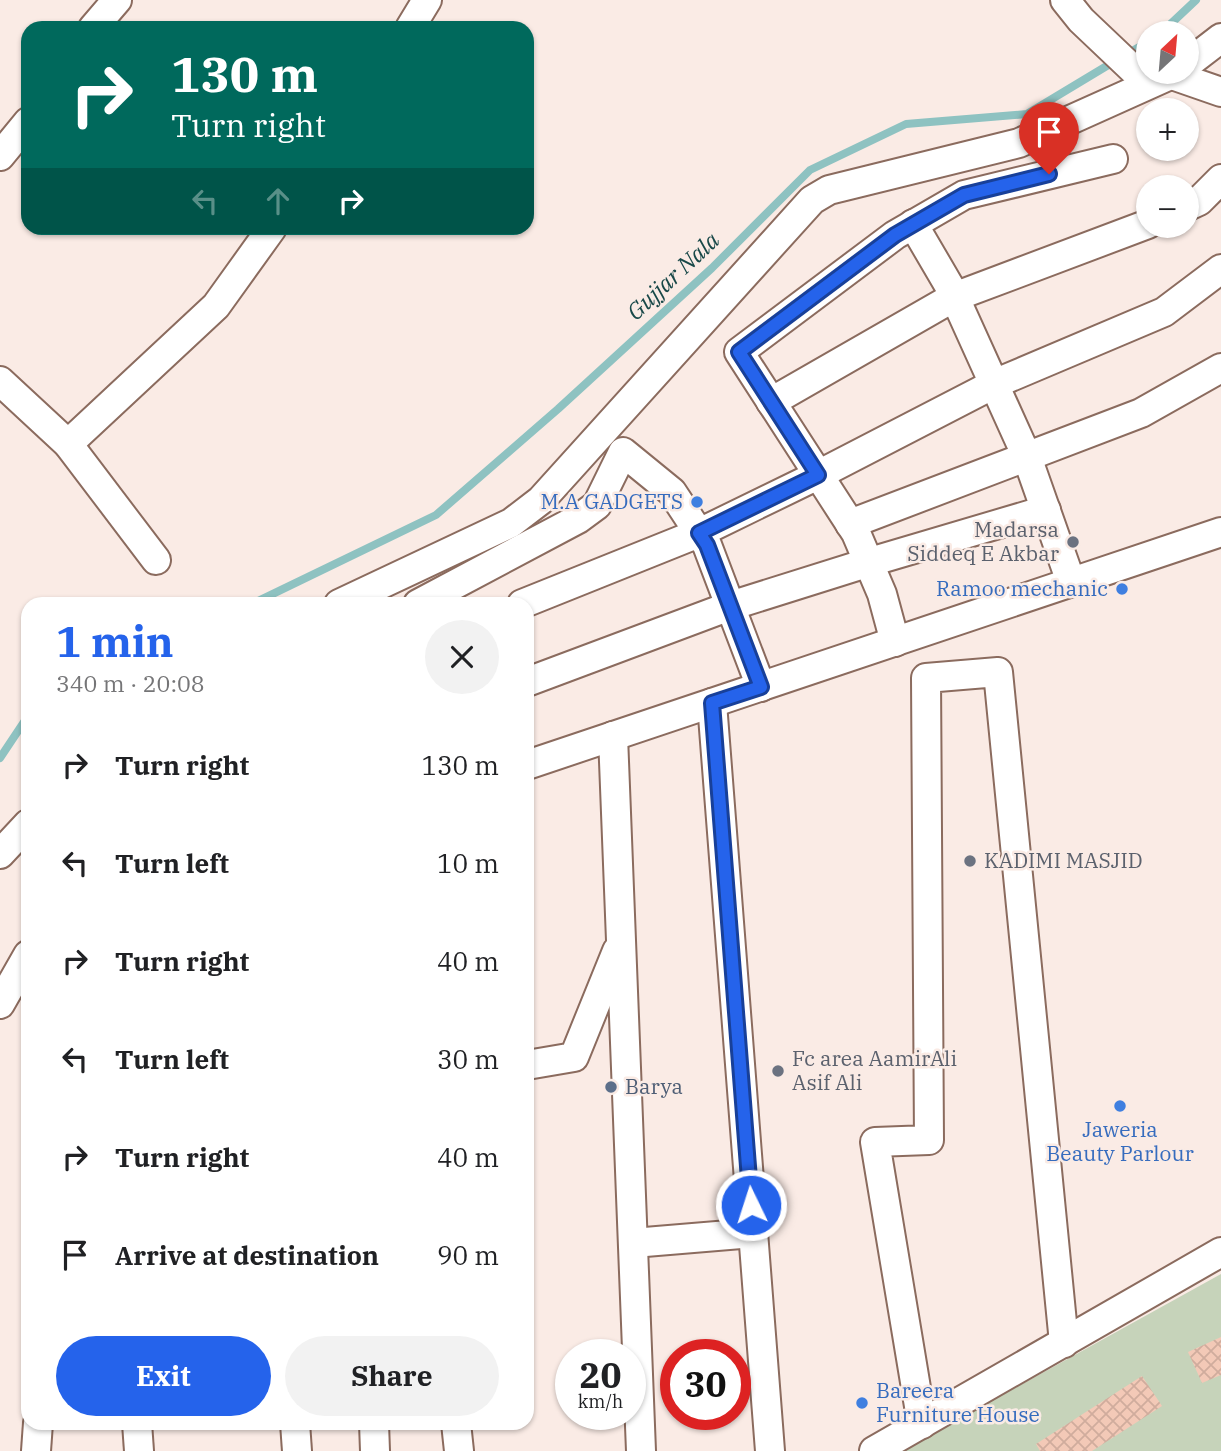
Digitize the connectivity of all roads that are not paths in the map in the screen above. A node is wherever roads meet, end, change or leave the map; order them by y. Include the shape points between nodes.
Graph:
1 (103, 0) edge
2 (117, 0) edge
3 (427, 0) edge
4 (1073, 10) edge
5 (95, 21) edge
6 (98, 21) edge
7 (414, 21) edge
8 (1221, 38) edge
9 (1199, 55) edge
10 (1136, 72) edge
11 (1199, 81) edge
12 (1150, 84) edge
13 (1221, 92) edge
14 (21, 130) edge
15 (0, 156) edge
16 (1113, 159) dead end
17 (1221, 179) edge
18 (1199, 201) edge
19 (913, 224) junction
20 (1136, 229) edge
21 (267, 235) edge
22 (1221, 269) edge
23 (954, 298) junction
24 (1221, 368) edge
25 (0, 381) edge
26 (994, 384) junction
27 (771, 402) junction
28 (68, 444) junction
29 (1027, 457) junction
30 (818, 475) junction
31 (1046, 510) junction
32 (850, 524) junction
33 (1221, 532) edge
34 (699, 533) junction
35 (156, 560) dead end
36 (870, 562) junction
37 (1071, 582) junction
38 (353, 597) edge
39 (433, 597) edge
40 (534, 599) edge
41 (730, 606) junction
42 (895, 642) junction
43 (534, 679) edge
44 (761, 687) junction
45 (712, 703) junction
46 (613, 736) junction
47 (534, 763) edge
48 (21, 832) edge
49 (0, 854) edge
50 (621, 942) junction
51 (21, 967) edge
52 (0, 1004) edge
53 (534, 1064) edge
54 (753, 1233) junction
55 (633, 1243) junction
56 (1221, 1252) edge
57 (1064, 1343) junction
58 (922, 1424) junction
59 (38, 1430) edge
60 (138, 1430) edge
61 (296, 1430) edge
62 (374, 1430) edge
63 (457, 1430) edge
64 (36, 1451) edge
65 (139, 1451) edge
66 (297, 1451) edge
67 (375, 1451) edge
68 (459, 1451) edge
69 (640, 1451) edge
70 (770, 1451) edge
71 (874, 1451) edge

1 - 5 street
2 - 6 street
3 - 7 street
4 - 10 street
8 - 9 street
11 - 13 street
12 - 38 street via 1019,143 830,190 812,200 541,500 511,523
14 - 15 street
16 - 19 street via 964,195
17 - 18 street
19 - 23 street
19 - 27 street via 739,352
20 - 23 street
21 - 28 street via 216,306
22 - 26 street via 1164,312
23 - 26 street
23 - 27 street
24 - 29 street via 1140,413
25 - 28 street
26 - 29 street
26 - 30 street
27 - 30 street
28 - 35 street
29 - 31 street
29 - 32 street
30 - 32 street
30 - 34 street
31 - 36 street
31 - 37 street
32 - 36 street
33 - 37 street
34 - 39 street via 672,492 622,452 597,505
34 - 40 street
34 - 41 street
36 - 41 street
36 - 42 street
37 - 42 street
41 - 43 street
41 - 44 street
42 - 44 street
44 - 45 street
45 - 46 street
45 - 54 street
46 - 47 street
46 - 50 street
48 - 49 street
50 - 53 street via 574,1057
50 - 55 street
51 - 52 street
54 - 55 street
54 - 70 street
55 - 69 street
56 - 57 street
57 - 58 street
57 - 58 street via 998,672 926,678 929,1140 875,1142
58 - 71 street
59 - 64 street
60 - 65 street
61 - 66 street
62 - 67 street
63 - 68 street

